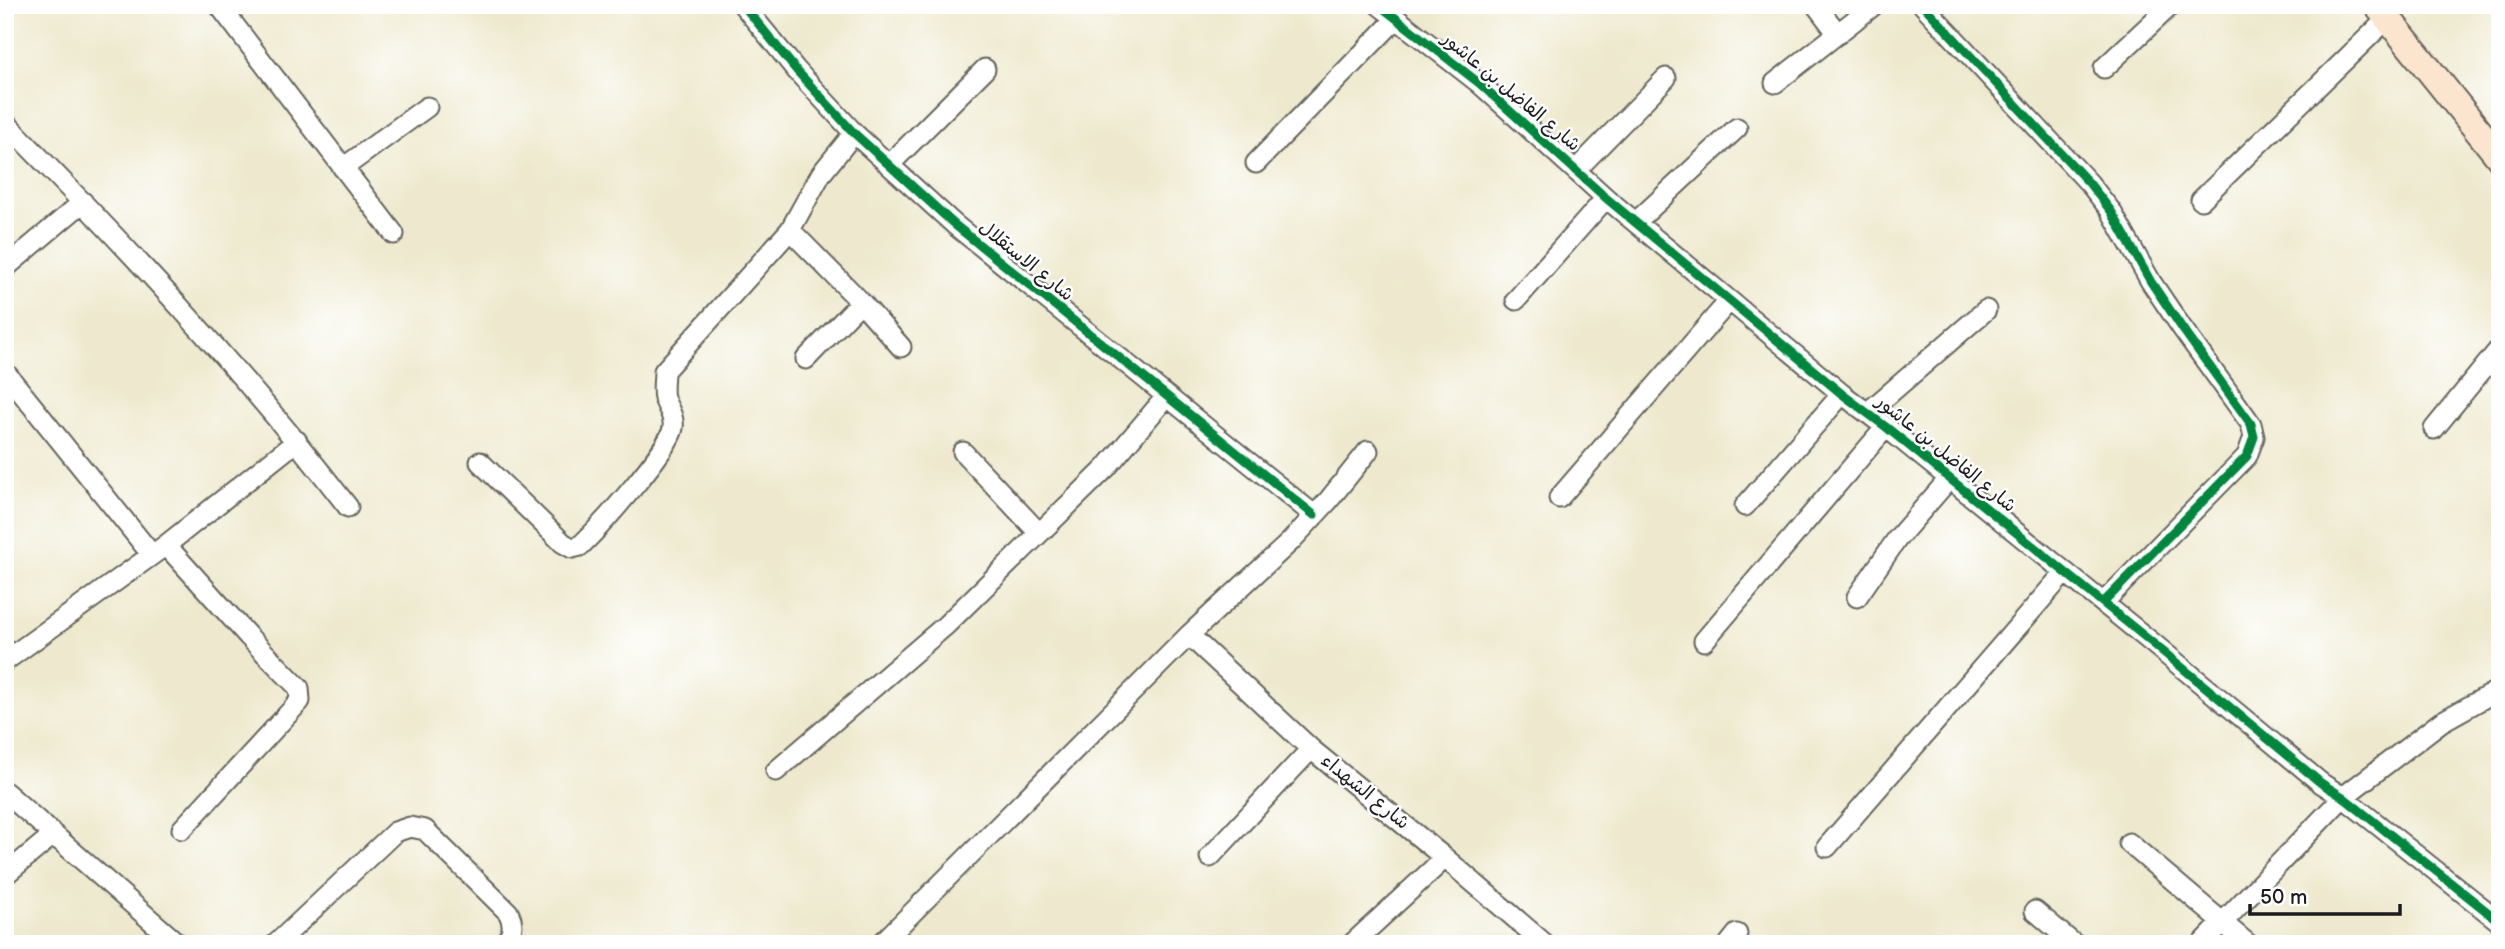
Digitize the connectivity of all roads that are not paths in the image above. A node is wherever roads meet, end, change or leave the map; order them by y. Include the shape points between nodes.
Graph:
1 (219, 5) edge
2 (743, 5) edge
3 (1379, 5) edge
4 (1816, 5) edge
5 (1874, 5) edge
6 (1923, 5) edge
7 (2171, 5) edge
8 (2382, 12) edge
9 (1396, 19) junction
10 (1838, 34) junction
11 (2104, 68) dead end
12 (985, 69) dead end
13 (1666, 78) dead end
14 (1775, 83) dead end
15 (427, 107) dead end
16 (5, 122) edge
17 (1737, 128) dead end
18 (853, 133) junction
19 (2498, 151) edge
20 (1256, 163) dead end
21 (889, 165) junction
22 (343, 168) junction
23 (1576, 170) junction
24 (1606, 198) junction
25 (2201, 200) dead end
26 (83, 202) junction
27 (1636, 222) junction
28 (790, 230) junction
29 (394, 234) dead end
30 (5, 268) edge
31 (1516, 300) dead end
32 (1729, 300) junction
33 (861, 302) junction
34 (1986, 310) dead end
35 (901, 347) dead end
36 (2500, 348) edge
37 (806, 359) dead end
38 (5, 372) edge
39 (1842, 394) junction
40 (1166, 397) junction
41 (1867, 413) junction
42 (1886, 427) junction
43 (2434, 429) dead end
44 (297, 440) junction
45 (1368, 451) dead end
46 (963, 452) dead end
47 (480, 462) dead end
48 (1950, 478) junction
49 (1559, 498) dead end
50 (1745, 506) dead end
51 (348, 507) dead end
52 (1314, 515) junction
53 (1039, 533) junction
54 (159, 550) junction
55 (2065, 572) junction
56 (1857, 597) dead end
57 (2103, 603) junction
58 (1189, 635) junction
59 (1704, 641) dead end
60 (5, 661) edge
61 (2500, 689) edge
62 (1311, 748) junction
63 (776, 771) dead end
64 (5, 792) edge
65 (2343, 797) junction
66 (182, 829) dead end
67 (53, 835) junction
68 (2129, 843) dead end
69 (1827, 847) dead end
70 (1210, 857) dead end
71 (1445, 858) junction
72 (5, 875) edge
73 (2035, 911) dead end
74 (2500, 922) edge
75 (2221, 923) junction
76 (882, 943) edge
77 (178, 944) edge
78 (276, 944) edge
79 (503, 944) edge
80 (1352, 944) edge
81 (1545, 944) edge
82 (2074, 944) edge
83 (2202, 944) edge
84 (2248, 944) edge

1 - 22 street
2 - 18 street, شارع الاستقلال
3 - 9 street, شارع الفاضل بن عاشور
4 - 10 street
5 - 10 street
6 - 57 street via 2111,211 2151,282 2251,424 2254,437 2247,456
7 - 11 street
8 - 19 street
8 - 25 street
9 - 20 street
9 - 23 street, شارع الفاضل بن عاشور via 1479,83
10 - 14 street
12 - 21 street
13 - 23 street
15 - 22 street
16 - 26 street
17 - 27 street
18 - 21 street, شارع الاستقلال
18 - 28 street via 821,174
21 - 40 street, شارع الاستقلال via 955,225
22 - 29 street
23 - 24 street, شارع الفاضل بن عاشور
24 - 27 street, شارع الفاضل بن عاشور
24 - 31 street
26 - 30 street
26 - 44 street via 199,325
27 - 32 street, شارع الفاضل بن عاشور
28 - 33 street
28 - 47 street via 664,371 663,396 673,427 669,438 580,546 564,543
32 - 39 street, شارع الفاضل بن عاشور
32 - 49 street
33 - 35 street
33 - 37 street
34 - 41 street
36 - 43 street
38 - 54 street
39 - 41 street, شارع الفاضل بن عاشور
39 - 50 street
40 - 52 street, شارع الاستقلال
40 - 53 street via 1105,468
41 - 42 street, شارع الفاضل بن عاشور
42 - 48 street, شارع الفاضل بن عاشور
42 - 59 street
44 - 51 street
44 - 54 street
45 - 52 street
46 - 53 street
48 - 55 street, شارع الفاضل بن عاشور
48 - 56 street via 1897,539
52 - 58 street
53 - 63 street via 946,625
54 - 60 street
54 - 66 street via 302,693 300,701
55 - 57 street, شارع الفاضل بن عاشور
55 - 69 street
57 - 65 street, شارع الفاضل بن عاشور via 2310,775
58 - 62 street, شارع الشهداء
58 - 76 street
61 - 65 street via 2441,722
62 - 70 street
62 - 71 street, شارع الشهداء
64 - 67 street
65 - 74 street, شارع الفاضل بن عاشور
65 - 75 street
67 - 72 street
67 - 77 street
68 - 75 street
71 - 80 street
71 - 81 street, شارع الشهداء
73 - 82 street
75 - 83 street
75 - 84 street
78 - 79 street via 394,832 410,827 425,830 508,912 513,925

